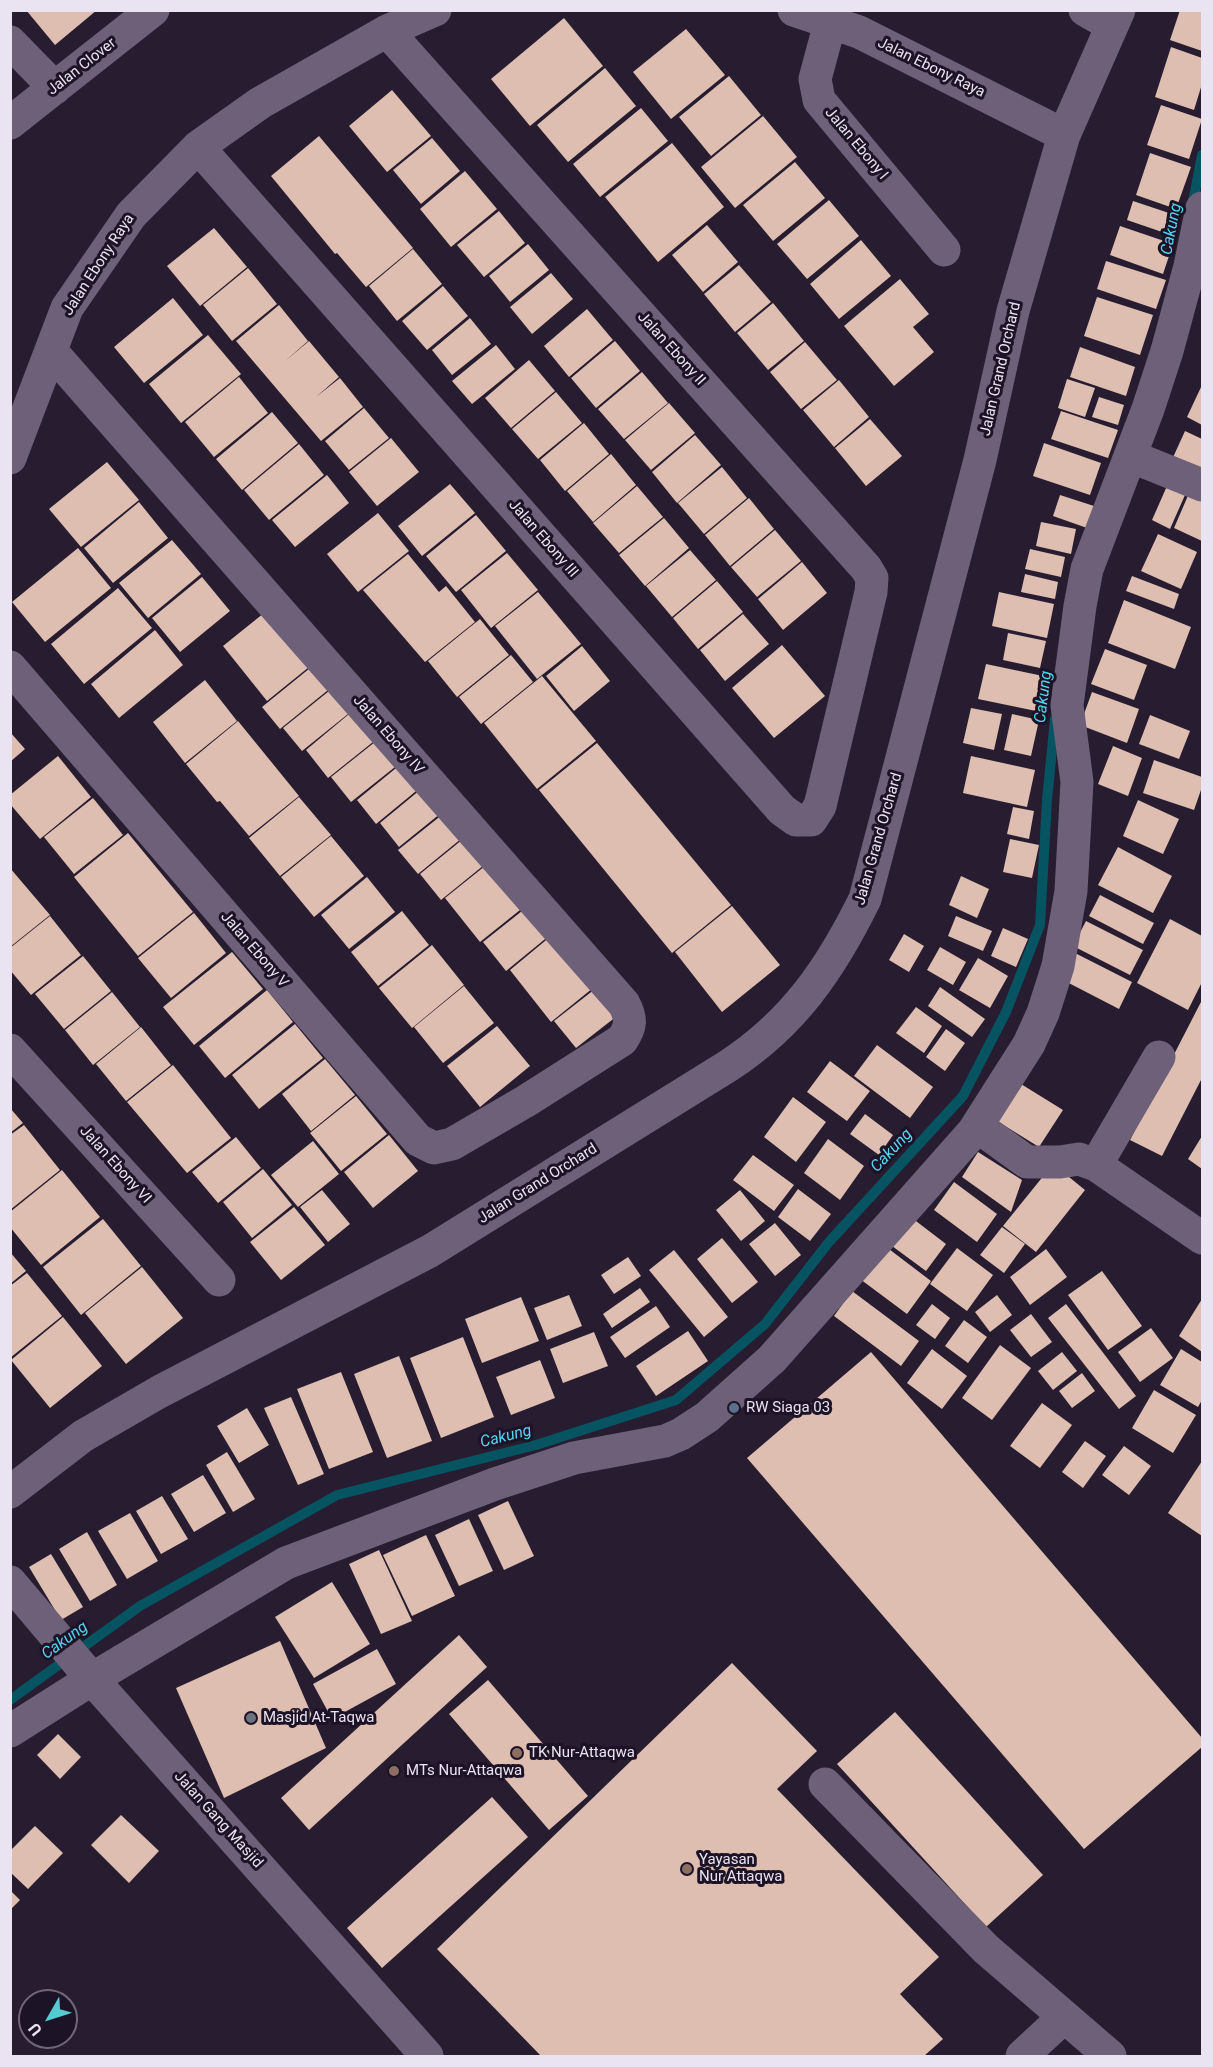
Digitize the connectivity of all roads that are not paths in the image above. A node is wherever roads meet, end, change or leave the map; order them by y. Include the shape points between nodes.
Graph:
1 (153, 10) edge
2 (435, 10) edge
3 (794, 10) edge
4 (1105, 16) edge
5 (830, 23) junction
6 (387, 31) junction
7 (10, 42) edge
8 (55, 88) junction
9 (10, 123) edge
10 (1064, 135) junction
11 (198, 147) junction
12 (1203, 208) edge
13 (944, 250) dead end
14 (1196, 268) edge
15 (51, 351) junction
16 (1130, 456) junction
17 (10, 458) edge
18 (1203, 485) edge
19 (10, 667) edge
20 (846, 697) joint
21 (10, 1050) edge
22 (1159, 1057) dead end
23 (526, 1101) joint
24 (977, 1126) junction
25 (1096, 1165) junction
26 (1203, 1238) edge
27 (219, 1280) dead end
28 (10, 1492) edge
29 (13, 1585) edge
30 (87, 1673) junction
31 (10, 1731) edge
32 (825, 1784) dead end
33 (1064, 2017) junction
34 (427, 2056) edge
35 (1022, 2056) edge
36 (1110, 2056) edge

1 - 8 street, Jalan Clover
2 - 6 street, Jalan Ebony Raya
3 - 5 street, Jalan Ebony Raya
4 - 10 street, Jalan Grand Orchard
5 - 10 street, Jalan Ebony Raya via 859,32
5 - 13 street, Jalan Ebony I via 815,79 819,100
6 - 11 street, Jalan Ebony Raya via 260,103
6 - 20 street, Jalan Ebony II via 866,568 872,578 871,592
7 - 8 street
8 - 9 street, Jalan Clover
10 - 28 street, Jalan Grand Orchard via 1013,311 980,460 865,899 850,930 791,1016 728,1066 430,1251 159,1392 83,1436
11 - 15 street, Jalan Ebony Raya via 131,215 67,308
11 - 20 street, Jalan Ebony III via 782,810 796,820 811,820 820,806
12 - 14 street
14 - 16 street
15 - 17 street, Jalan Ebony Raya
15 - 23 street, Jalan Ebony IV via 624,1004 630,1014 630,1028 621,1040
16 - 18 street
16 - 24 street via 1088,568 1071,672 1067,705 1076,792 1071,891 1058,966 1029,1044
19 - 23 street, Jalan Ebony V via 418,1140 434,1148 452,1144
21 - 27 street, Jalan Ebony VI
22 - 25 street
24 - 25 street via 1027,1162 1079,1159
24 - 30 street via 772,1359 707,1417 681,1434 665,1441 551,1465 286,1563
25 - 26 street
29 - 30 street, Jalan Gang Masjid
30 - 31 street
30 - 34 street, Jalan Gang Masjid
32 - 33 street via 986,1949
33 - 35 street
33 - 36 street

